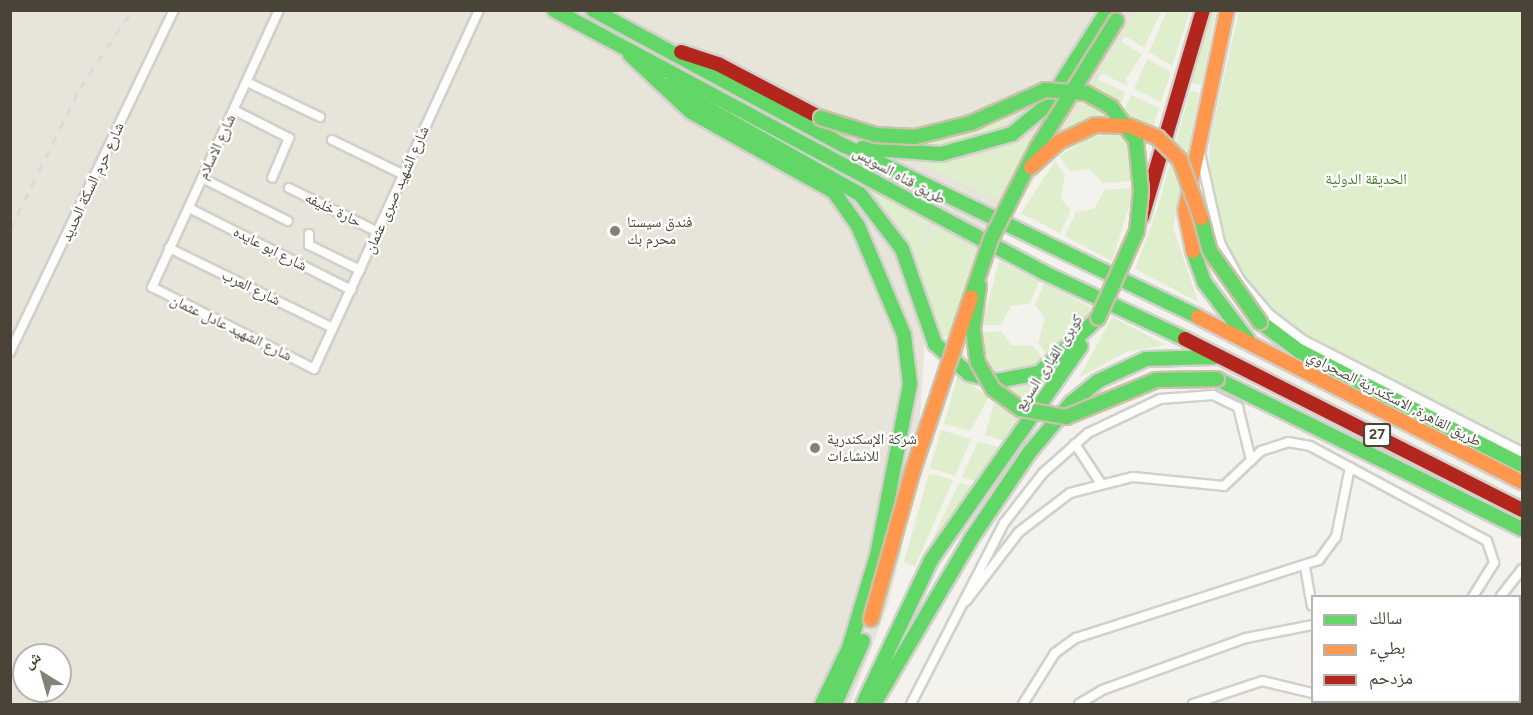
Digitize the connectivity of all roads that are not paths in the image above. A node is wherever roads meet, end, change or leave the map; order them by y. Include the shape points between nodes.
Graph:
1 (174, 10) edge
2 (279, 10) edge
3 (479, 10) edge
4 (554, 10) edge
5 (593, 10) edge
6 (1108, 10) edge
7 (1122, 10) edge
8 (1203, 10) edge
9 (1227, 10) edge
10 (624, 48) junction
11 (663, 49) junction
12 (649, 76) junction
13 (247, 82) junction
14 (234, 110) junction
15 (320, 117) dead end
16 (1199, 136) junction
17 (332, 140) dead end
18 (845, 146) junction
19 (404, 175) junction
20 (1021, 176) junction
21 (202, 178) junction
22 (272, 178) dead end
23 (289, 188) dead end
24 (189, 208) junction
25 (288, 221) dead end
26 (1137, 231) junction
27 (378, 232) junction
28 (309, 234) dead end
29 (169, 248) junction
30 (360, 270) junction
31 (978, 271) junction
32 (152, 282) joint
33 (351, 290) junction
34 (1098, 318) junction
35 (333, 328) junction
36 (1251, 345) junction
37 (10, 352) edge
38 (1232, 361) junction
39 (314, 369) joint
40 (1075, 444) junction
41 (1522, 452) edge
42 (1251, 460) junction
43 (1522, 465) edge
44 (1350, 467) junction
45 (1100, 482) junction
46 (1522, 482) edge
47 (1522, 510) edge
48 (1522, 529) edge
49 (1305, 567) junction
50 (1522, 569) edge
51 (1474, 595) edge
52 (1502, 595) edge
53 (1311, 600) edge
54 (966, 601) junction
55 (1311, 625) edge
56 (1311, 693) edge
57 (822, 705) edge
58 (835, 705) edge
59 (863, 705) edge
60 (874, 705) edge
61 (911, 705) edge
62 (1023, 705) edge
63 (1079, 705) edge
64 (1193, 705) edge

1 - 37 street, شارع حرم السكة الحديد
2 - 13 street, شارع الاسلام
3 - 19 street, شارع الشهيد صبرى عثمان
4 - 10 highway, طريق قناه السويس
5 - 11 highway, طريق قناه السويس
6 - 18 highway via 1047,105 1012,134 941,154
7 - 20 highway, bridge
8 - 26 highway, كوبرى القبارى السريع, bridge
9 - 16 highway
10 - 12 highway
10 - 38 highway, طريق قناه السويس via 1046,273
11 - 18 highway, طريق قناه السويس
11 - 26 highway, bridge via 718,64 821,118 876,135 915,137 971,123 1045,90 1086,93 1121,116 1136,140 1141,178
12 - 34 highway, bridge via 846,183 884,219 908,265 932,337 969,374 998,381 1039,373
12 - 57 highway via 691,112 834,192 858,226 904,335 910,384 877,555 849,648
13 - 14 street, شارع الاسلام
13 - 15 street
14 - 21 street, شارع الاسلام
14 - 22 street via 289,138
16 - 36 highway via 1185,211 1188,238 1204,282
16 - 41 street via 1207,203 1220,243 1240,280 1269,314 1303,340
17 - 19 street
18 - 36 highway, طريق قناه السويس
19 - 27 street, شارع الشهيد صبرى عثمان
20 - 31 highway, bridge
20 - 43 highway, bridge via 1059,142 1095,125 1129,126 1158,138 1180,160 1210,250 1252,312 1299,351
21 - 24 street, شارع الاسلام
21 - 25 street
23 - 27 street, حارة خليفه
24 - 29 street, شارع الاسلام
24 - 33 street, شارع ابو عايده
26 - 34 highway, كوبرى القبارى السريع, bridge
27 - 30 street, شارع الشهيد صبرى عثمان
28 - 30 street via 309,245
29 - 32 street, شارع الاسلام
29 - 35 street, شارع العرب
30 - 33 street, شارع الشهيد صبرى عثمان
31 - 48 highway, bridge via 973,329 978,363 993,388 1021,410 1054,417 1077,414 1141,384 1186,376 1237,385
31 - 58 highway, bridge via 871,619
32 - 39 street, شارع الشهيد عادل عثمان via 155,290
33 - 35 street, شارع الشهيد صبرى عثمان
34 - 59 highway, كوبرى القبارى السريع via 1048,400 948,534 907,608
35 - 39 street, شارع الشهيد صبرى عثمان
36 - 46 highway, طريق القاهرة, الاسكندرية الصحراوي / 27
38 - 47 highway, 27
38 - 60 highway via 1197,355 1146,359 1098,381 1071,404 1029,453 971,539
40 - 42 street via 1132,409 1200,393 1235,403
40 - 45 street
40 - 54 street via 1004,523
42 - 44 street via 1274,445 1296,442
42 - 45 street via 1238,478 1216,487 1150,477
44 - 49 street via 1333,543
44 - 51 street via 1487,541 1494,563
45 - 54 street via 1070,494 1030,521
49 - 53 street
49 - 62 street via 1076,638 1055,653
50 - 52 street
54 - 61 street
55 - 63 street via 1246,638 1102,690
56 - 64 street via 1262,681

